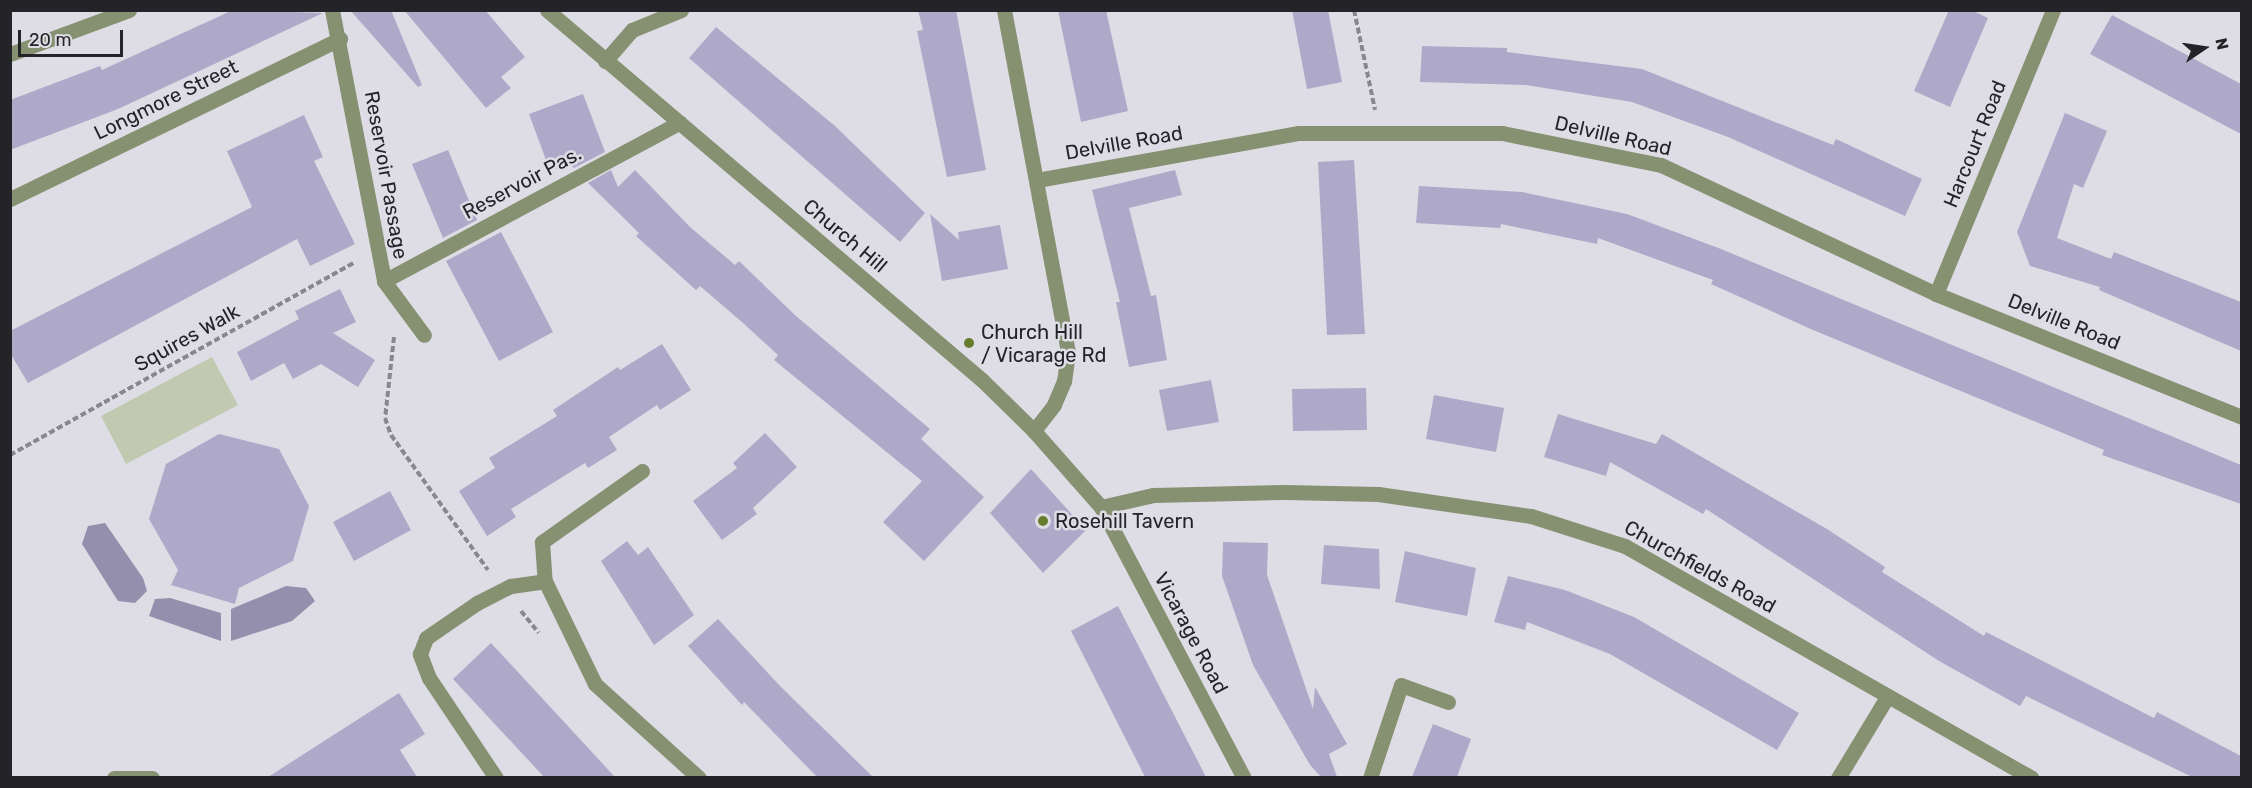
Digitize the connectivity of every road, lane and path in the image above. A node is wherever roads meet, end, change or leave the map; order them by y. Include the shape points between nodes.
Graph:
1 (129, 10) edge
2 (332, 10) edge
3 (547, 10) edge
4 (681, 10) edge
5 (1004, 10) edge
6 (1354, 10) edge
7 (2053, 10) edge
8 (340, 39) junction
9 (10, 54) edge
10 (605, 61) junction
11 (679, 123) junction
12 (1380, 133) junction
13 (1037, 180) junction
14 (10, 199) edge
15 (379, 248) junction
16 (384, 281) junction
17 (1936, 294) junction
18 (398, 301) junction
19 (424, 335) dead end
20 (2241, 417) edge
21 (1035, 430) junction
22 (10, 455) edge
23 (642, 471) dead end
24 (1101, 507) junction
25 (545, 582) junction
26 (504, 590) junction
27 (548, 643) dead end
28 (1887, 697) junction
29 (1448, 702) dead end
30 (114, 777) edge
31 (152, 777) edge
32 (496, 777) edge
33 (699, 777) edge
34 (1244, 777) edge
35 (1370, 777) edge
36 (1838, 777) edge
37 (2031, 777) edge

1 - 9 street
2 - 8 street, Reservoir Passage
3 - 10 street, Church Hill
4 - 10 street via 632,30
5 - 13 street
6 - 12 path
7 - 17 street, Harcourt Road
8 - 14 street, Longmore Street
8 - 15 street, Reservoir Passage
10 - 11 street, Church Hill
11 - 16 street, Reservoir Pas.
11 - 21 street, Church Hill via 982,380
12 - 13 street, Delville Road via 1299,133
12 - 17 street, Delville Road via 1502,133 1661,165
13 - 21 street via 1068,353 1054,405
15 - 16 street, Reservoir Passage
15 - 22 path, Squires Walk
16 - 18 street, Reservoir Passage
17 - 20 street, Delville Road
18 - 19 street, Reservoir Passage
18 - 26 path via 385,418 391,435
21 - 24 street, Church Hill
23 - 25 street via 542,542
24 - 28 street, Churchfields Road via 1153,495 1285,492 1378,494 1531,516 1625,546
24 - 34 street, Vicarage Road
25 - 26 street
25 - 33 street via 595,684
26 - 27 path
26 - 32 street via 426,638 420,654 429,678
28 - 36 street
28 - 37 street, Churchfields Road
29 - 35 street via 1401,686
30 - 31 street

